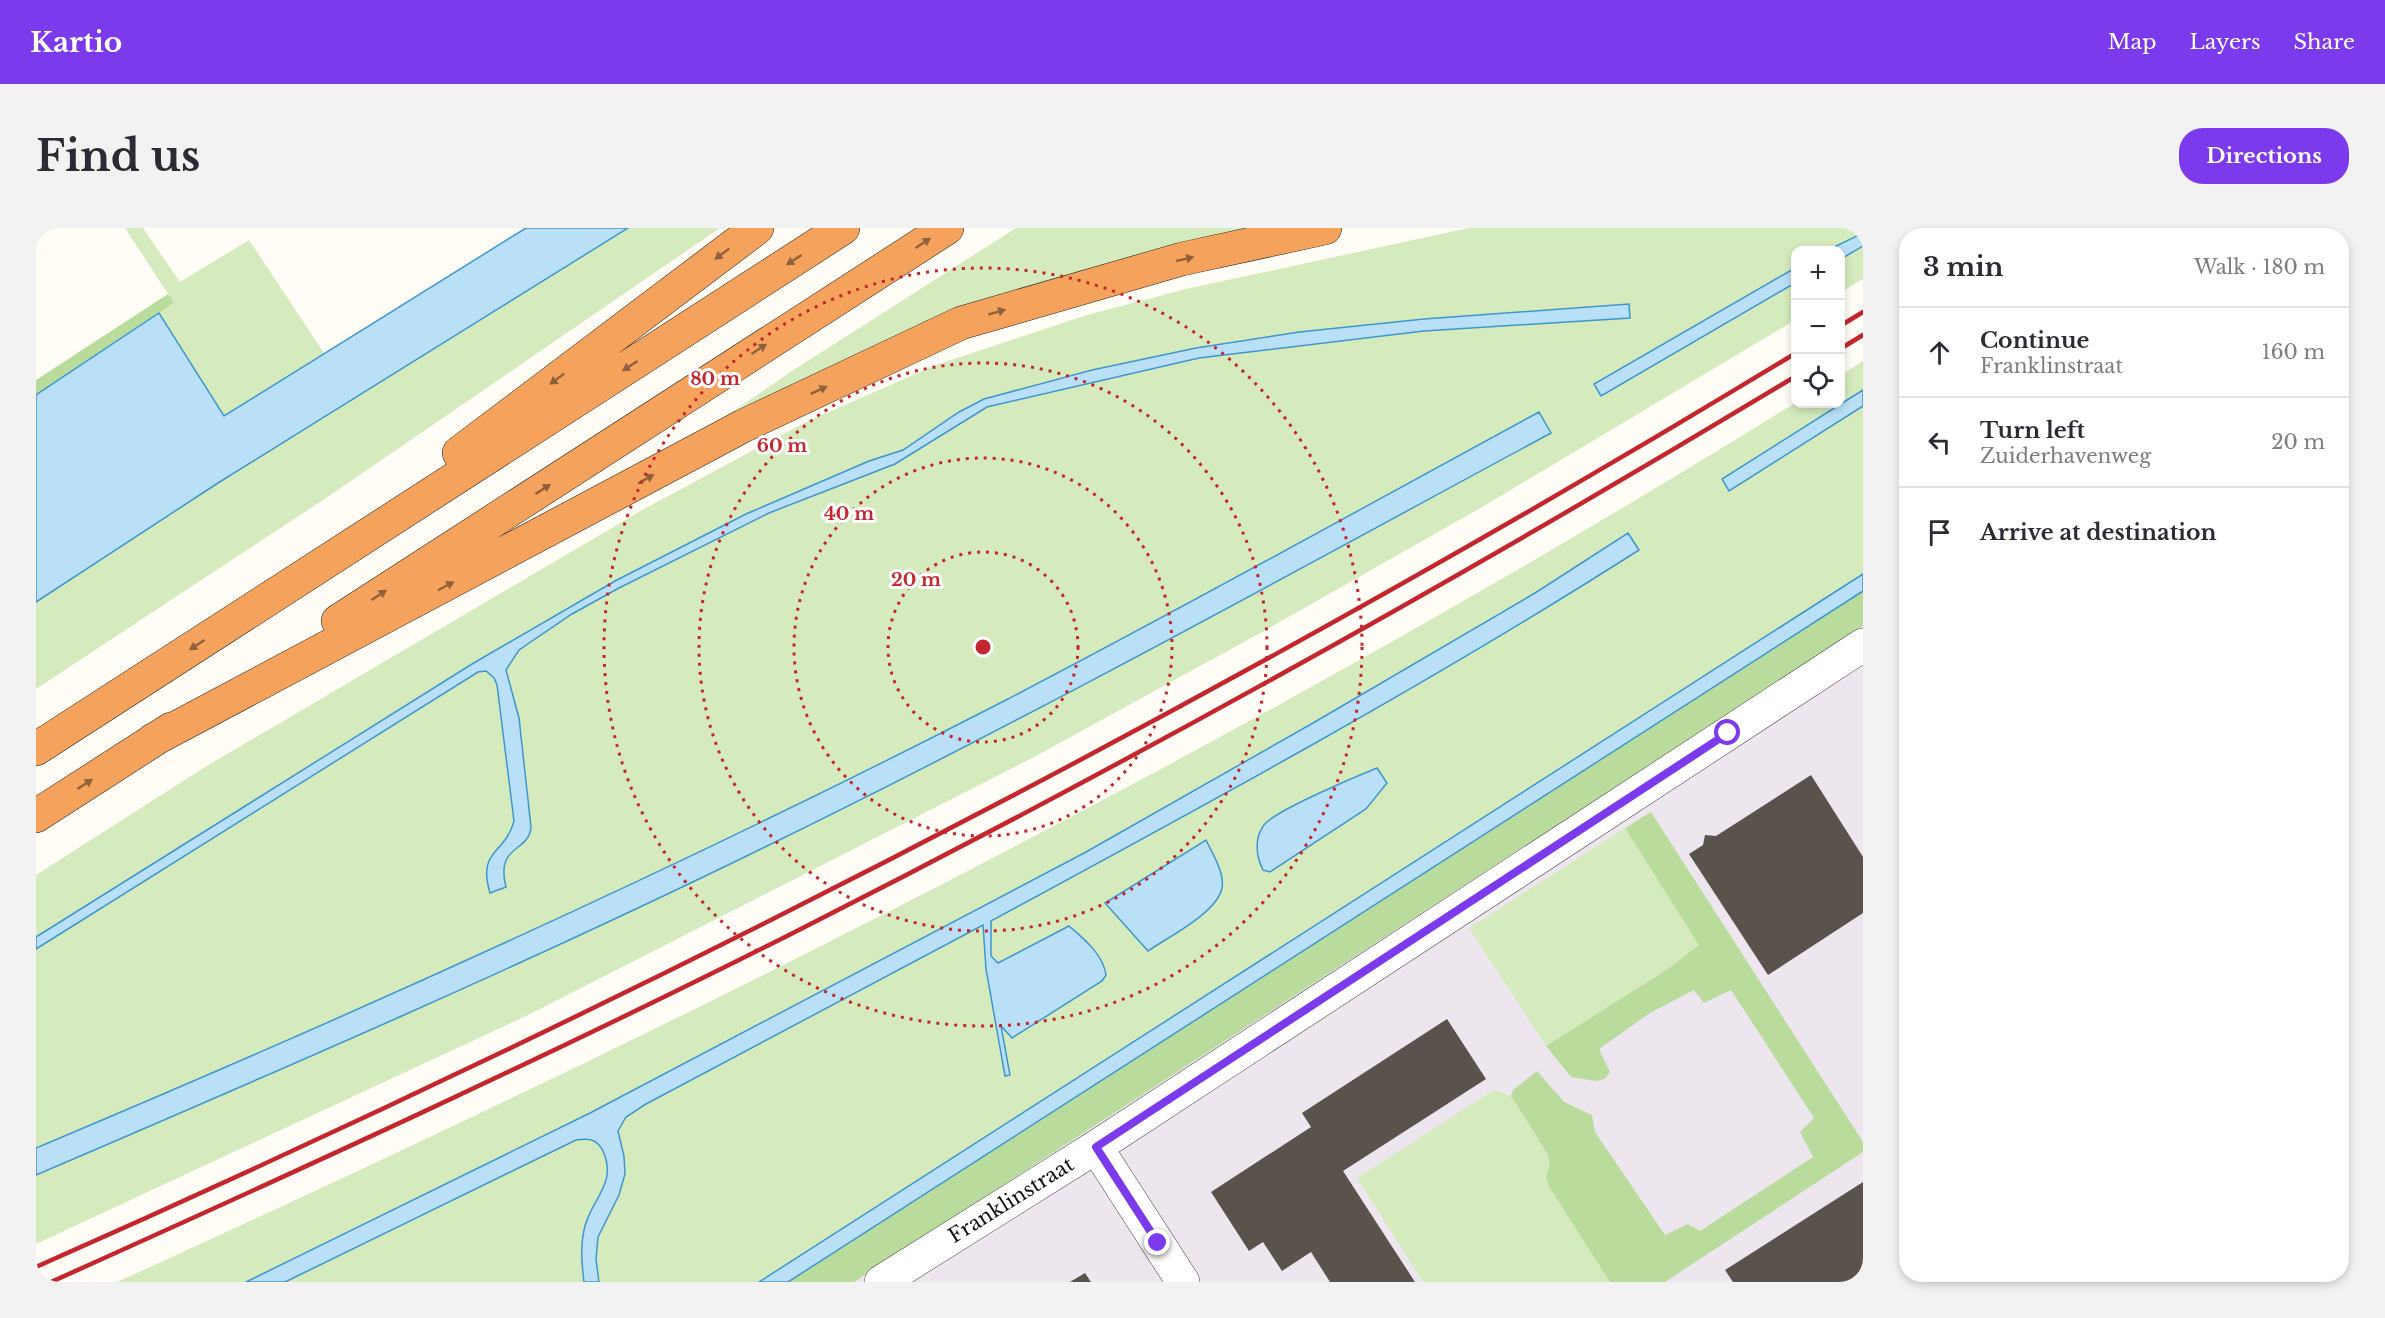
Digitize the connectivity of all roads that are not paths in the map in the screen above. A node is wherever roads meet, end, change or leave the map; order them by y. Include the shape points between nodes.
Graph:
1 (757, 228) edge
2 (843, 228) edge
3 (947, 228) edge
4 (1325, 228) edge
5 (247, 613) junction
6 (1863, 645) edge
7 (153, 740) junction
8 (36, 748) edge
9 (36, 816) edge
10 (1096, 1147) junction
11 (881, 1282) edge
12 (1184, 1282) edge

1 -> 5 highway
2 -> 5 highway
7 -> 3 highway
7 -> 4 highway via 743,426 962,322 1182,259
5 -> 8 highway
6 - 10 street, Franklinstraat
9 -> 7 highway
10 - 11 street, Franklinstraat
10 - 12 street

